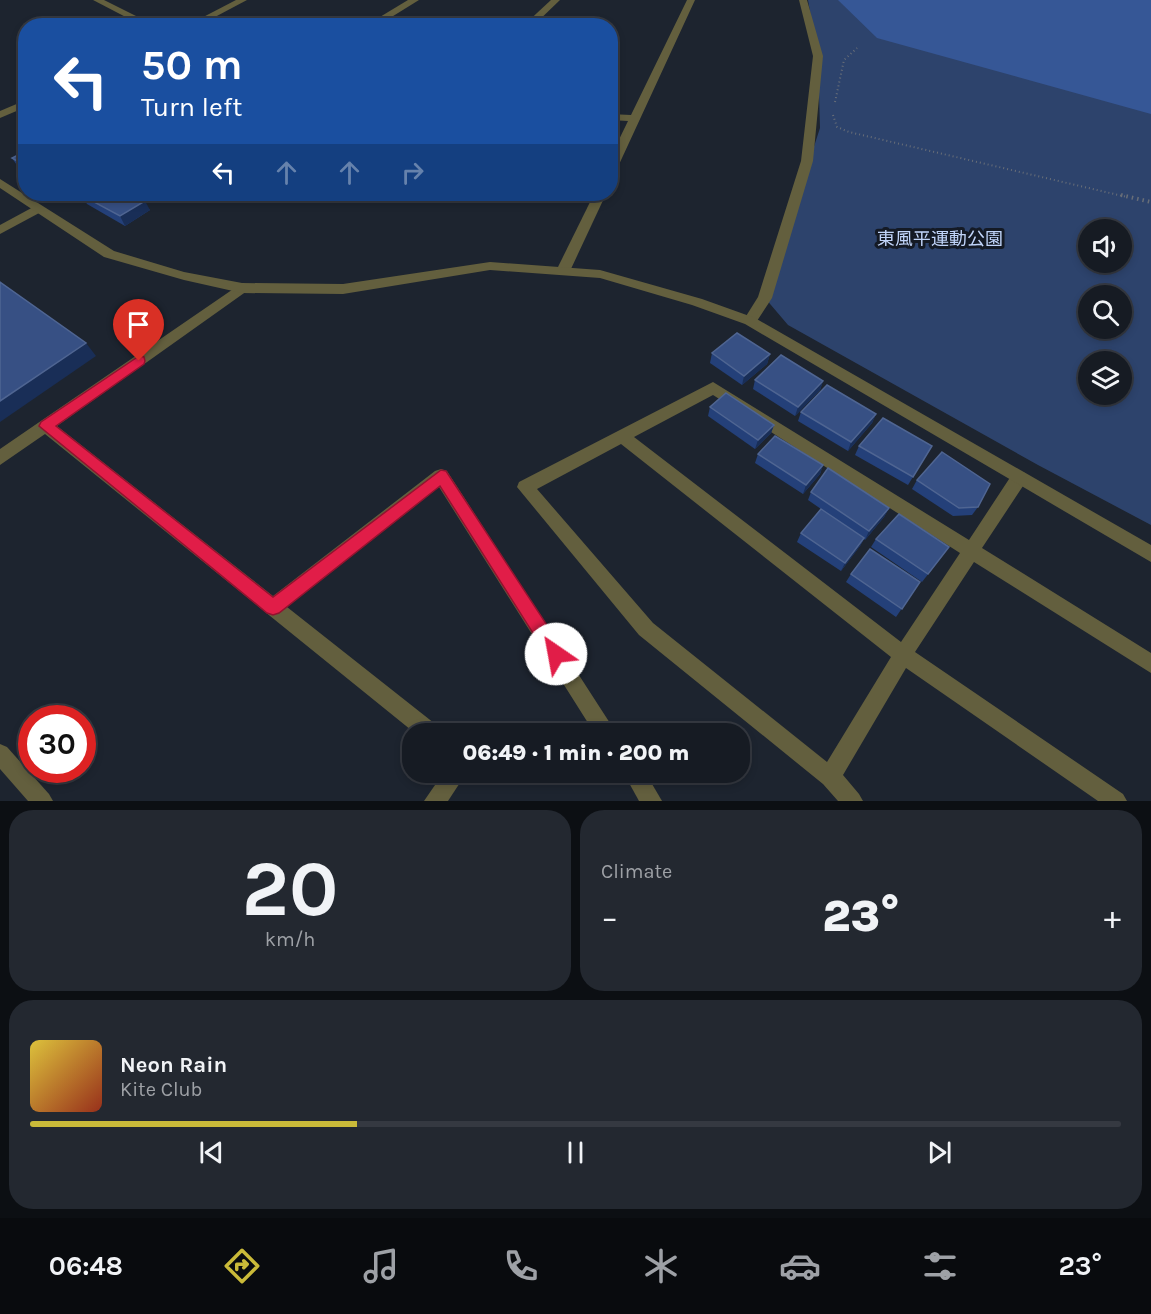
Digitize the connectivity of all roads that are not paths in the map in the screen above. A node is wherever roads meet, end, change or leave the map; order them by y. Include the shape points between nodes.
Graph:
1 (97, 0) edge
2 (243, 0) edge
3 (415, 0) edge
4 (556, 0) edge
5 (691, 0) edge
6 (803, 0) edge
7 (135, 18) edge
8 (206, 18) edge
9 (383, 18) edge
10 (536, 18) edge
11 (18, 107) edge
12 (0, 115) edge
13 (618, 117) edge
14 (636, 118) junction
15 (618, 155) edge
16 (0, 183) edge
17 (18, 196) edge
18 (26, 201) edge
19 (597, 201) edge
20 (37, 209) junction
21 (0, 230) edge
22 (563, 271) junction
23 (242, 288) junction
24 (750, 321) junction
25 (46, 426) junction
26 (623, 437) junction
27 (0, 458) edge
28 (1019, 478) junction
29 (971, 551) junction
30 (1151, 554) edge
31 (273, 607) junction
32 (903, 655) junction
33 (1151, 664) edge
34 (418, 723) edge
35 (600, 723) edge
36 (0, 753) edge
37 (830, 777) junction
38 (449, 783) edge
39 (640, 783) edge
40 (42, 801) edge
41 (435, 801) edge
42 (651, 801) edge
43 (852, 801) edge
44 (1116, 801) edge

1 - 7 street
2 - 8 street
3 - 9 street
4 - 10 street
5 - 14 street
6 - 24 street via 818,57 807,161 765,298
11 - 12 street
13 - 14 street
14 - 15 street
16 - 17 street
18 - 20 street
19 - 22 street
20 - 21 street
20 - 23 street via 109,254
22 - 23 street via 489,266 343,289
22 - 24 street via 600,273
23 - 25 street
24 - 28 street
25 - 27 street
25 - 31 street
26 - 29 street via 713,388
26 - 32 street
26 - 37 street via 525,487 646,629
28 - 29 street
28 - 30 street
29 - 32 street
29 - 33 street
31 - 34 street
31 - 35 street via 441,476
32 - 37 street
32 - 44 street
36 - 40 street
37 - 43 street
38 - 41 street
39 - 42 street

